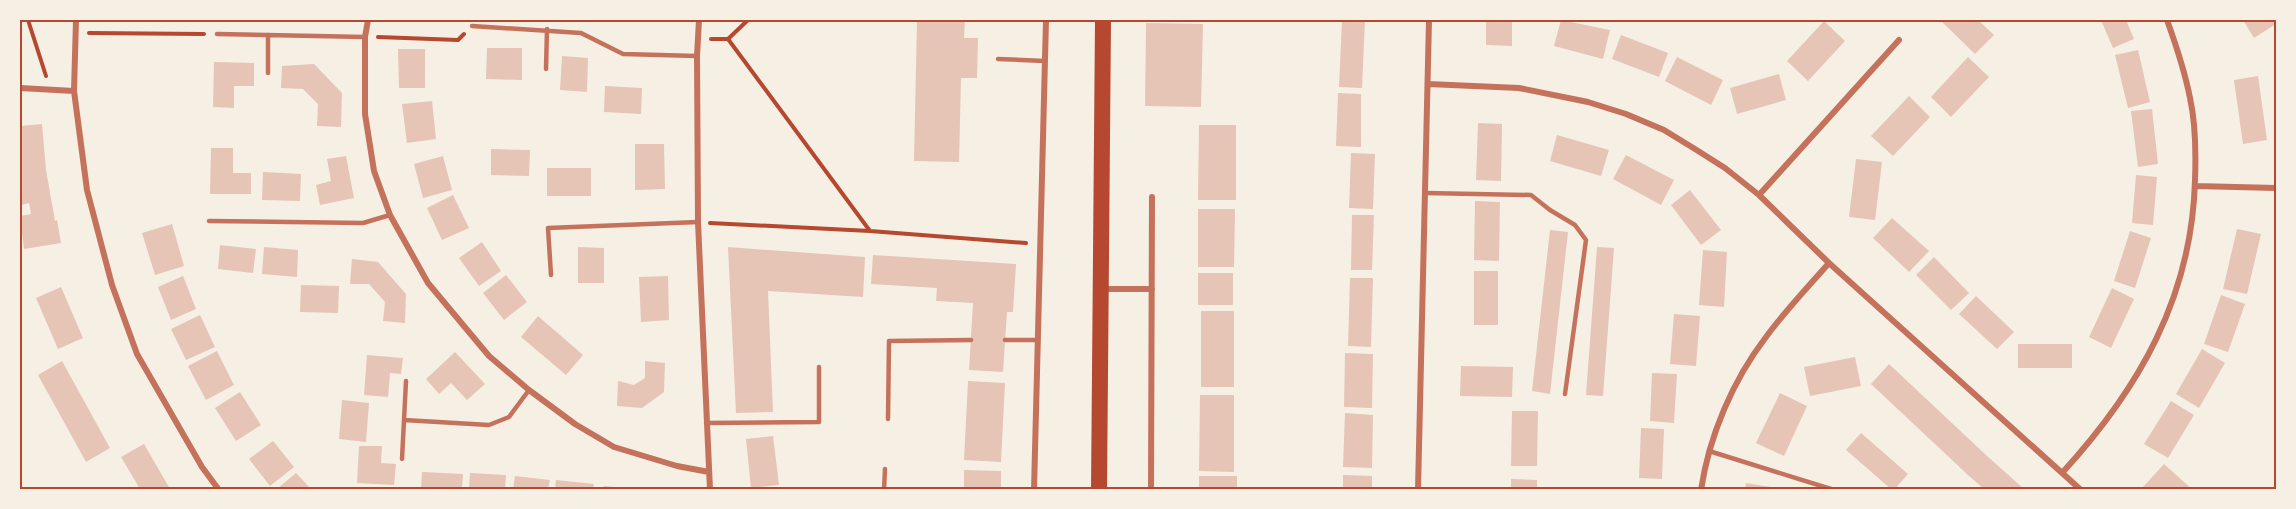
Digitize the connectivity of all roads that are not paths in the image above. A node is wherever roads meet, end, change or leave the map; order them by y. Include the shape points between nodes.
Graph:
1 (76, 20) edge
2 (368, 20) edge
3 (699, 20) edge
4 (1046, 20) edge
5 (1103, 20) edge
6 (1429, 20) edge
7 (2167, 20) edge
8 (472, 26) road end
9 (547, 29) junction
10 (217, 34) road end
11 (268, 35) junction
12 (365, 37) junction
13 (1899, 40) dead end
14 (697, 56) junction
15 (998, 59) dead end
16 (1045, 61) junction
17 (546, 69) dead end
18 (268, 73) dead end
19 (1428, 84) junction
20 (20, 88) edge
21 (74, 91) junction
22 (2195, 186) junction
23 (2277, 188) edge
24 (1425, 193) junction
25 (1760, 195) junction
26 (1152, 197) dead end
27 (390, 215) junction
28 (208, 221) dead end
29 (698, 222) junction
30 (1829, 263) junction
31 (551, 275) dead end
32 (1100, 289) junction
33 (1152, 289) junction
34 (971, 340) dead end
35 (1005, 340) dead end
36 (1038, 340) junction
37 (819, 367) dead end
38 (406, 381) dead end
39 (529, 390) junction
40 (1565, 394) dead end
41 (888, 419) dead end
42 (405, 420) junction
43 (706, 423) junction
44 (1709, 451) junction
45 (402, 459) dead end
46 (885, 469) dead end
47 (709, 472) junction
48 (2062, 473) junction
49 (219, 489) edge
50 (710, 489) edge
51 (884, 489) edge
52 (1034, 489) edge
53 (1098, 489) edge
54 (1151, 489) edge
55 (1418, 489) edge
56 (1701, 489) edge
57 (1831, 489) edge
58 (2081, 489) edge

1 - 21 street
2 - 12 street
3 - 14 street
4 - 16 street
5 - 32 highway
6 - 19 street
7 - 22 street via 2191,99
8 - 9 lane
9 - 14 lane via 581,33 623,54
9 - 17 lane
10 - 11 lane
11 - 12 lane
11 - 18 lane
12 - 27 street via 364,114 374,171
13 - 25 street
14 - 29 street
15 - 16 lane
16 - 36 street
19 - 24 street
19 - 25 street via 1519,88 1626,114 1695,148
20 - 21 street
21 - 49 street via 93,216 137,354 202,467
22 - 23 street
22 - 48 street via 2183,268 2156,342 2114,410
24 - 40 lane via 1531,195 1575,225 1586,240
24 - 55 street
25 - 30 street
26 - 33 street
27 - 28 lane via 363,223
27 - 39 street via 428,283 489,356
29 - 31 lane via 548,228
29 - 43 street
30 - 44 street via 1765,338 1722,415
30 - 48 street
32 - 33 street
32 - 53 highway
33 - 54 street
34 - 41 lane via 889,341
35 - 36 lane
36 - 52 street
37 - 43 lane via 819,422
38 - 42 lane
39 - 42 lane via 509,417 489,425
39 - 47 street via 614,447
42 - 45 lane
43 - 47 street
44 - 56 street
44 - 57 lane
46 - 51 lane
47 - 50 street
48 - 58 street

